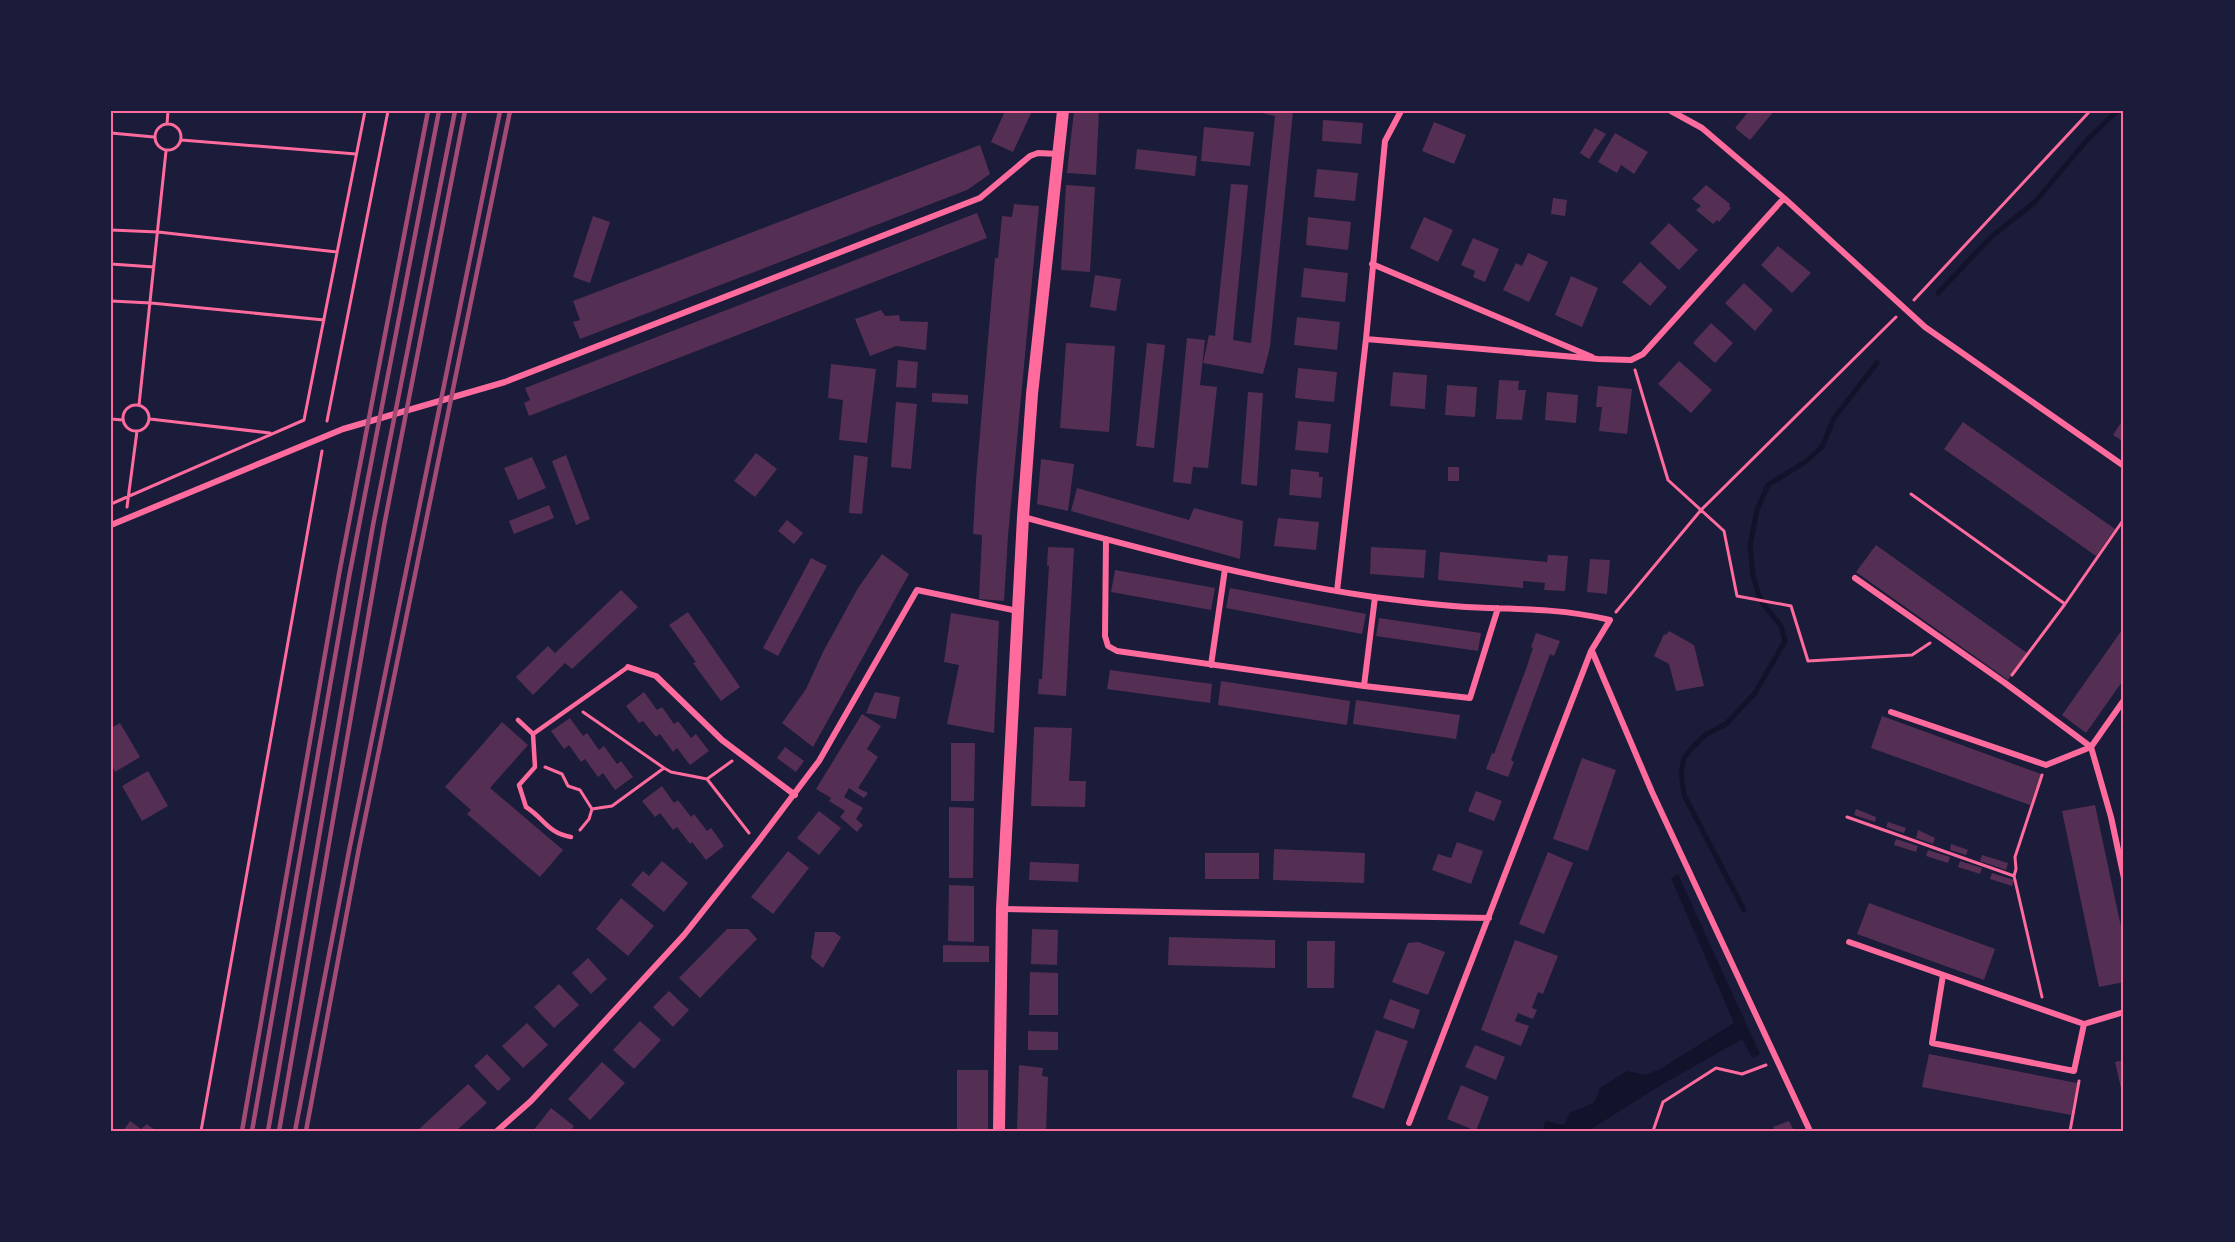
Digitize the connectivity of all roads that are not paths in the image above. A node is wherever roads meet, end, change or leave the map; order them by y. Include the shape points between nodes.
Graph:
1 (1063, 111) edge
2 (1401, 111) edge
3 (1671, 111) edge
4 (1058, 154) junction
5 (1784, 198) junction
6 (1372, 264) junction
7 (1366, 339) junction
8 (1598, 359) junction
9 (2124, 466) edge
10 (1023, 517) junction
11 (111, 525) edge
12 (1106, 539) junction
13 (1225, 569) junction
14 (1855, 578) dead end
15 (1337, 591) junction
16 (1375, 597) junction
17 (1498, 608) junction
18 (1018, 611) junction
19 (1591, 651) junction
20 (1211, 665) junction
21 (628, 667) joint
22 (1364, 686) junction
23 (2124, 700) edge
24 (1891, 712) dead end
25 (518, 720) dead end
26 (533, 734) junction
27 (2091, 747) junction
28 (795, 795) junction
29 (571, 837) road end
30 (2124, 878) edge
31 (1002, 909) junction
32 (1489, 918) junction
33 (1849, 942) dead end
34 (1943, 975) junction
35 (2124, 1012) edge
36 (2084, 1024) junction
37 (1409, 1123) dead end
38 (497, 1131) edge
39 (999, 1131) edge
40 (1810, 1131) edge

1 - 4 main road
2 - 6 street via 1385,141
3 - 5 street via 1702,128
4 - 10 main road
4 - 11 street via 1030,156 980,198 516,378 343,429
5 - 8 street via 1643,354 1631,360
5 - 9 street via 1925,327
6 - 7 street
6 - 8 street
7 - 8 street
7 - 15 street
10 - 12 street
10 - 18 main road
12 - 13 street
12 - 20 street via 1108,646 1118,651
13 - 15 street
13 - 20 street
14 - 27 street
15 - 16 street
16 - 17 street
16 - 22 street
17 - 19 street via 1582,613 1610,620
17 - 22 street via 1470,698
18 - 28 street via 917,590
18 - 31 main road
19 - 32 street
19 - 40 street via 1652,792
20 - 22 street
21 - 26 lane
21 - 28 street via 656,676 722,740
23 - 27 street
24 - 27 street via 2046,765
25 - 26 lane
26 - 29 lane via 535,767 519,785 526,807 549,829
27 - 30 street
28 - 38 street via 684,935 531,1101
31 - 32 street
31 - 39 main road
32 - 37 street
33 - 34 street
34 - 36 street
34 - 36 street via 1932,1043 2074,1071
35 - 36 street

